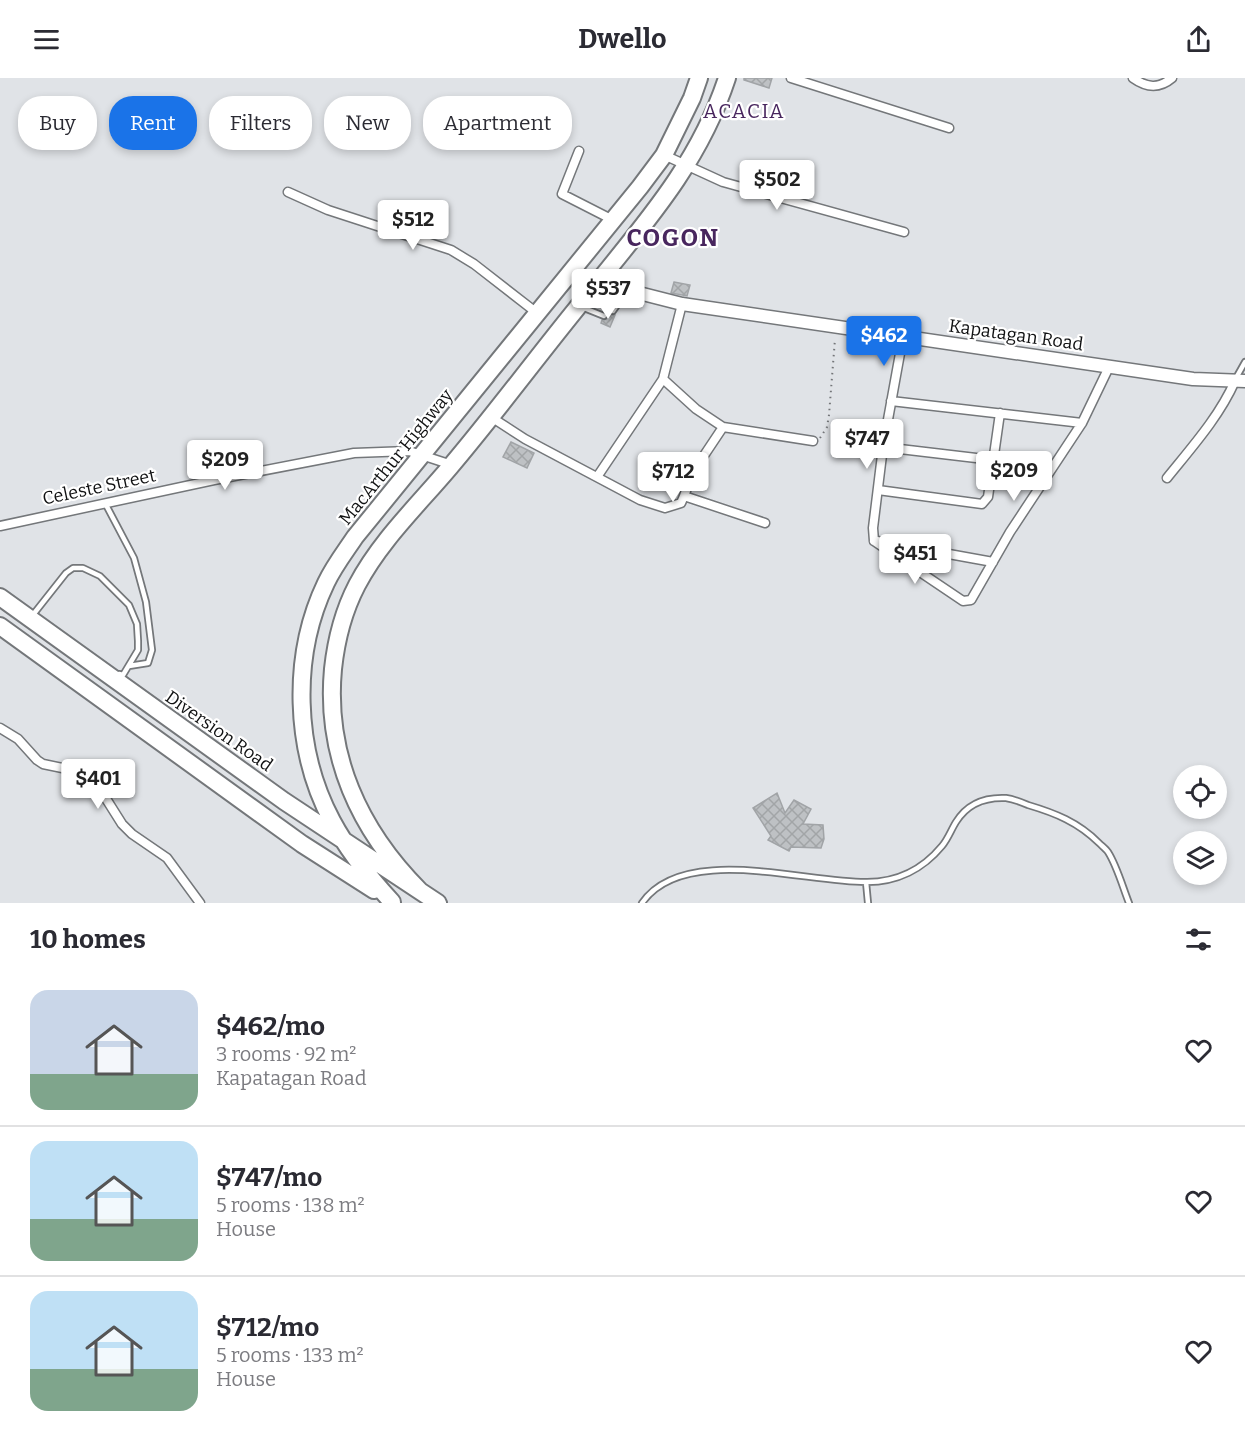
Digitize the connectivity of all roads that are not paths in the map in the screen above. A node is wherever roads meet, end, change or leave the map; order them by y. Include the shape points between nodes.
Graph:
1 (699, 78) edge
2 (727, 78) edge
3 (791, 78) edge
4 (1133, 78) edge
5 (1172, 78) edge
6 (949, 128) dead end
7 (579, 151) dead end
8 (664, 155) junction
9 (687, 166) junction
10 (288, 192) dead end
11 (614, 221) junction
12 (904, 232) dead end
13 (571, 273) junction
14 (598, 282) junction
15 (627, 290) junction
16 (682, 304) junction
17 (578, 306) junction
18 (613, 311) dead end
19 (537, 313) junction
20 (604, 316) dead end
21 (903, 337) junction
22 (1245, 362) edge
23 (1109, 367) junction
24 (663, 379) junction
25 (1240, 381) edge
26 (891, 401) junction
27 (1000, 413) junction
28 (491, 417) junction
29 (1082, 423) junction
30 (723, 427) junction
31 (813, 441) road end
32 (883, 447) junction
33 (424, 454) junction
34 (993, 460) junction
35 (452, 465) junction
36 (597, 477) junction
37 (1167, 478) dead end
38 (878, 490) junction
39 (684, 496) junction
40 (105, 503) junction
41 (765, 523) dead end
42 (0, 526) edge
43 (874, 541) junction
44 (993, 562) junction
45 (0, 597) edge
46 (29, 619) junction
47 (1, 628) edge
48 (129, 666) junction
49 (96, 667) junction
50 (0, 728) edge
51 (314, 776) junction
52 (284, 801) junction
53 (344, 840) junction
54 (866, 882) junction
55 (420, 891) junction
56 (393, 902) edge
57 (200, 903) edge
58 (438, 903) edge
59 (642, 903) edge
60 (868, 903) edge
61 (1129, 903) edge

1 - 8 highway, MacArthur Highway
2 - 9 highway
3 - 6 street
4 - 5 street via 1158,87
7 - 11 street via 561,194
8 - 9 street
8 - 11 highway, MacArthur Highway
9 - 12 street via 723,182
9 - 14 highway
10 - 19 street via 328,210 451,250
11 - 13 highway, MacArthur Highway
13 - 14 main road, Kapatagan Road
13 - 19 highway, MacArthur Highway
14 - 15 main road, Kapatagan Road
14 - 17 highway
15 - 16 main road, Kapatagan Road
15 - 18 lane
16 - 21 main road, Kapatagan Road
16 - 24 street
17 - 20 lane
17 - 28 highway
19 - 33 highway, MacArthur Highway
21 - 23 main road, Kapatagan Road
21 - 26 street
22 - 25 lane
23 - 25 main road, Kapatagan Road via 1193,379
23 - 29 street
24 - 30 street
24 - 36 street
25 - 37 street
26 - 27 street
26 - 32 street
27 - 29 street
27 - 34 street
28 - 35 highway
28 - 36 street
29 - 44 street
30 - 31 street
30 - 39 street via 693,472
32 - 34 street
32 - 38 street
33 - 35 street, Celeste Street
33 - 40 street, Celeste Street via 391,450 354,453
33 - 51 highway, MacArthur Highway via 355,537 331,574 317,606 306,649 302,694
34 - 38 street via 988,497 982,504
35 - 55 highway via 393,534 356,586 339,633 332,681 337,747 353,798 382,848
36 - 39 street via 640,500 665,508 681,503
38 - 43 street
39 - 41 street
40 - 42 street, Celeste Street
40 - 48 lane via 134,558 146,602 151,658 148,663
43 - 44 street
43 - 44 street via 963,601 971,600
45 - 46 highway, Diversion Road
46 - 48 lane via 66,573 83,568 100,576 129,605 136,624 138,650
46 - 49 highway, Diversion Road
47 - 56 highway via 302,844
48 - 49 lane via 123,675
49 - 52 highway, Diversion Road
50 - 57 street via 18,739 43,764 93,778 122,824 167,858
51 - 52 highway via 310,798 302,802
51 - 53 highway, MacArthur Highway
52 - 53 highway, Diversion Road
53 - 55 highway, Diversion Road
53 - 56 highway, MacArthur Highway
54 - 59 lane via 729,870 687,873 662,882
54 - 60 lane
54 - 61 lane via 898,878 913,871 942,846 965,810 982,800 1008,798 1060,815 1086,830 1108,852
55 - 58 highway

